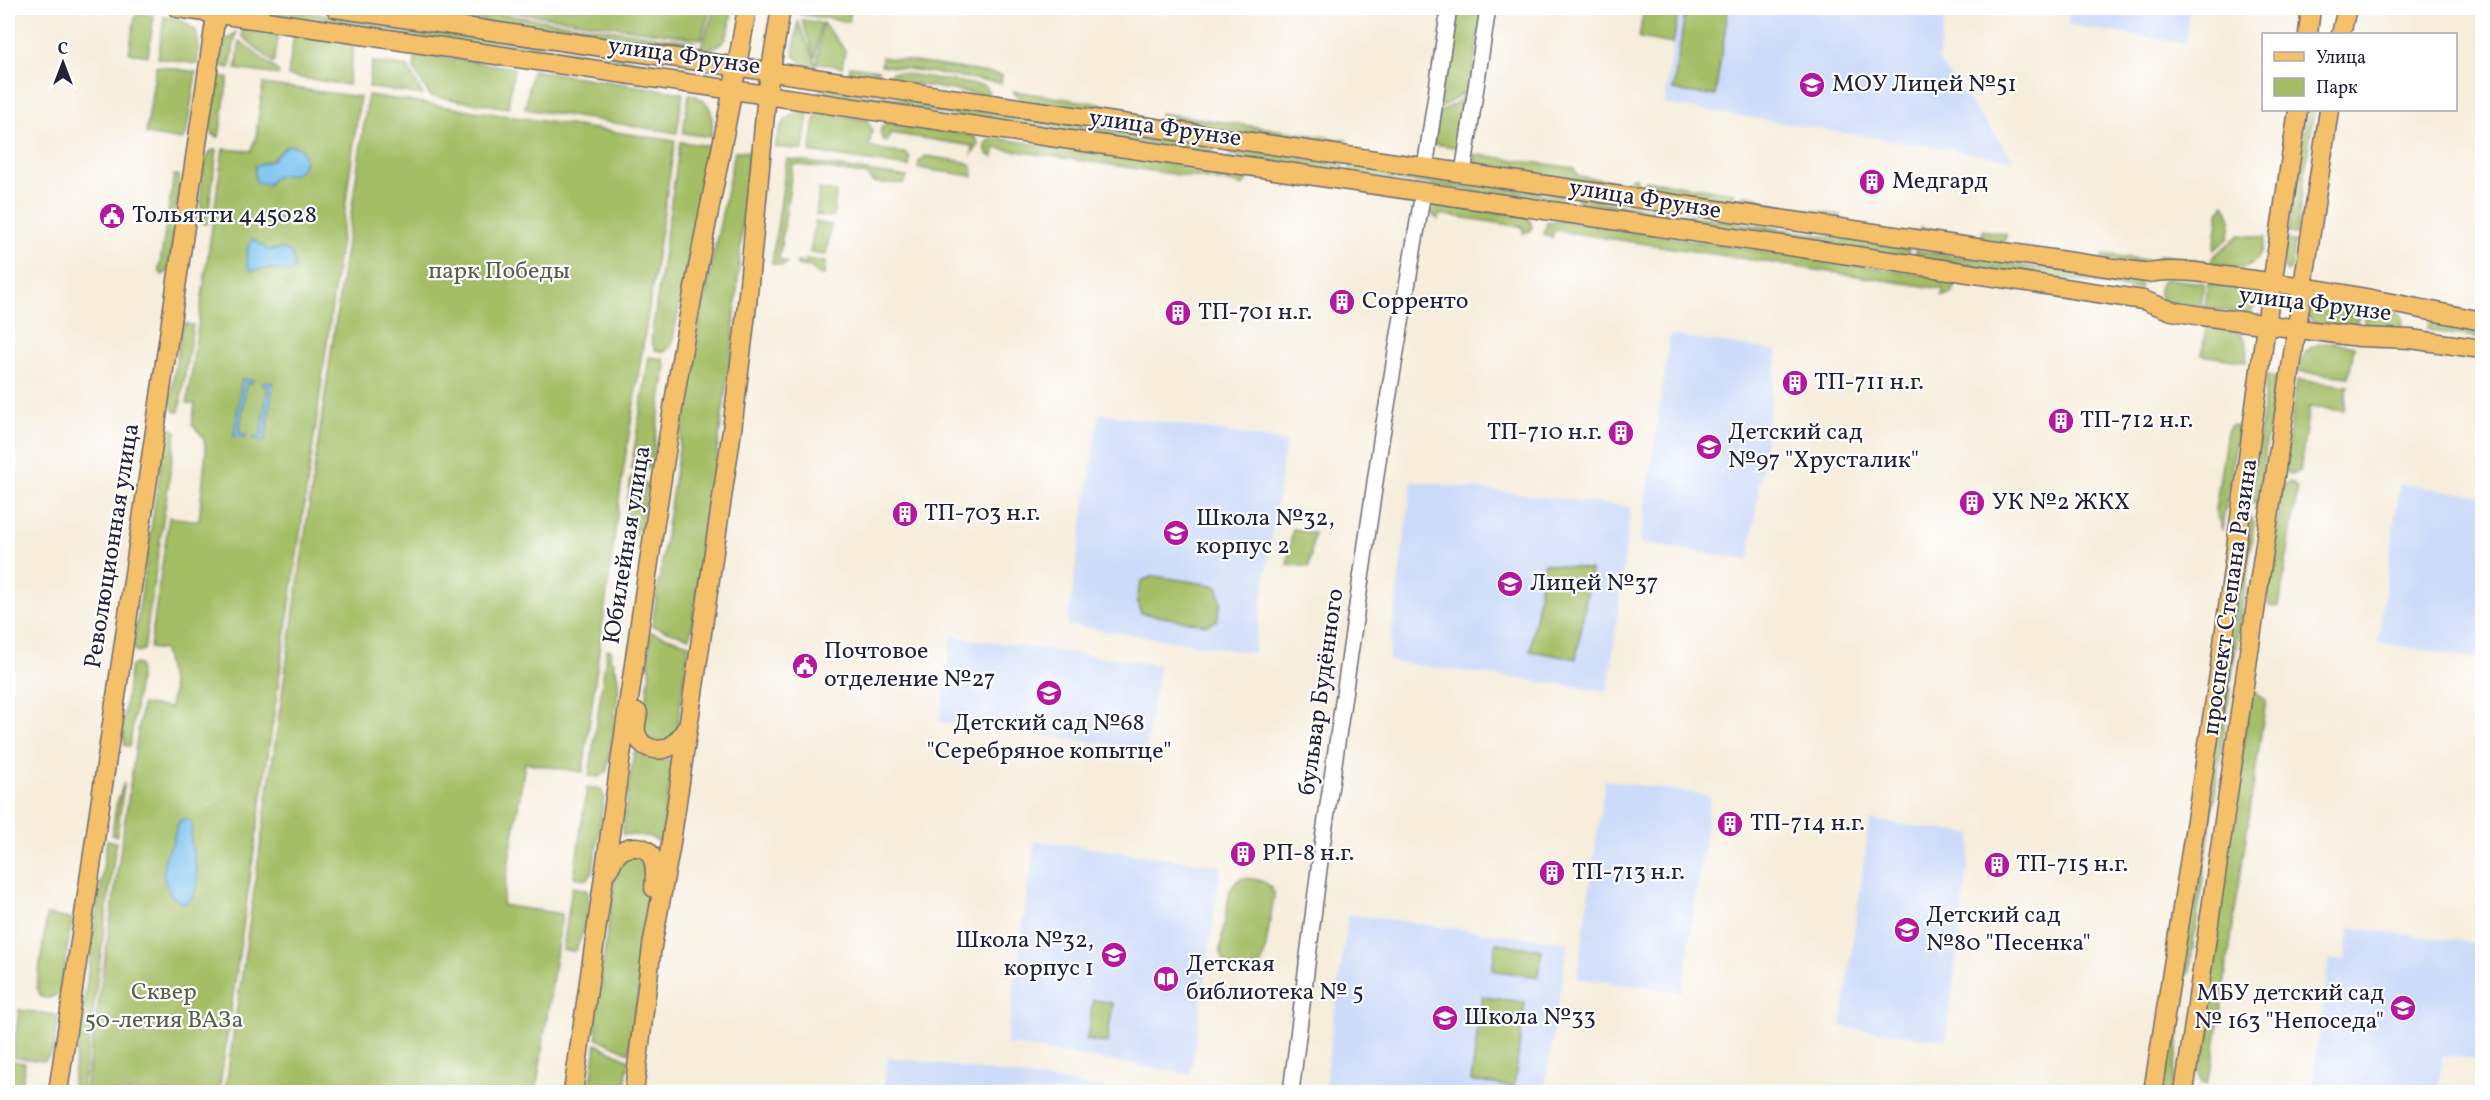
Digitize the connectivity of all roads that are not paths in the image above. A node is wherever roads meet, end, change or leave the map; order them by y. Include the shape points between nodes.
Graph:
1 (178, 8) edge
2 (335, 8) edge
3 (747, 8) edge
4 (781, 8) edge
5 (1449, 8) edge
6 (1488, 8) edge
7 (2311, 8) edge
8 (2347, 8) edge
9 (217, 10) edge
10 (2308, 33) edge
11 (2341, 33) edge
12 (737, 67) junction
13 (771, 72) junction
14 (733, 88) junction
15 (767, 93) junction
16 (2298, 111) edge
17 (2329, 111) edge
18 (1225, 139) junction
19 (1221, 161) junction
20 (1425, 168) junction
21 (1463, 173) junction
22 (1568, 189) junction
23 (1423, 192) junction
24 (1565, 212) junction
25 (2148, 273) junction
26 (2272, 282) junction
27 (2302, 286) junction
28 (2143, 300) junction
29 (2416, 307) junction
30 (2482, 321) edge
31 (2266, 325) junction
32 (2295, 329) junction
33 (2411, 339) junction
34 (2482, 350) edge
35 (2270, 500) junction
36 (2241, 509) junction
37 (2267, 522) junction
38 (636, 652) junction
39 (688, 724) junction
40 (606, 874) junction
41 (652, 946) junction
42 (2174, 970) junction
43 (2200, 974) junction
44 (2165, 1014) junction
45 (2194, 1017) junction
46 (576, 1089) edge
47 (634, 1089) edge
48 (58, 1092) edge
49 (1291, 1092) edge
50 (2153, 1092) edge
51 (2184, 1092) edge

1 - 9 main road, улица Фрунзе
2 - 12 main road, улица Фрунзе
3 - 12 main road, Юбилейная улица
4 - 13 main road
5 - 20 street
6 - 21 street
7 - 10 main road
8 - 11 main road
9 - 14 main road, улица Фрунзе
9 - 48 main road, Революционная улица
12 - 13 main road, улица Фрунзе
12 - 14 main road, Юбилейная улица
13 - 15 main road
13 - 18 main road, улица Фрунзе
14 - 15 main road, улица Фрунзе
14 - 38 main road, Юбилейная улица via 682,358
15 - 19 main road, улица Фрунзе
15 - 39 main road via 732,430
16 - 26 main road, проспект Степана Разина
17 - 27 main road, проспект Степана Разина
18 - 19 main road
18 - 20 main road, улица Фрунзе
19 - 23 main road, улица Фрунзе
20 - 21 main road, улица Фрунзе
21 - 22 main road, улица Фрунзе
22 - 24 main road
22 - 25 main road, улица Фрунзе
23 - 24 main road, улица Фрунзе
23 - 49 street, бульвар Будённого via 1336,747
24 - 28 main road, улица Фрунзе
25 - 26 main road, улица Фрунзе via 2191,272
25 - 28 main road
26 - 27 main road, улица Фрунзе
26 - 31 main road, проспект Степана Разина
27 - 29 main road, улица Фрунзе
27 - 32 main road, проспект Степана Разина
28 - 31 main road, улица Фрунзе via 2172,311
29 - 30 main road, улица Фрунзе
29 - 33 main road
31 - 32 main road, улица Фрунзе
31 - 36 main road, проспект Степана Разина
32 - 33 main road, улица Фрунзе
32 - 35 main road, проспект Степана Разина
33 - 34 main road, улица Фрунзе
35 - 36 main road via 2261,507
35 - 37 main road, проспект Степана Разина
36 - 37 main road
36 - 42 main road, проспект Степана Разина
37 - 43 main road, проспект Степана Разина
38 - 39 main road via 643,680 635,731 640,742 666,749
38 - 40 main road, Юбилейная улица
39 - 41 main road
40 - 41 main road via 618,853 626,848 638,847 651,854 656,870 649,923
40 - 46 main road, Юбилейная улица
41 - 47 main road
42 - 43 main road via 2177,978 2185,982
42 - 44 main road, проспект Степана Разина
43 - 45 main road, проспект Степана Разина
44 - 45 main road via 2178,1007 2186,1008
44 - 50 main road, проспект Степана Разина
45 - 51 main road, проспект Степана Разина

